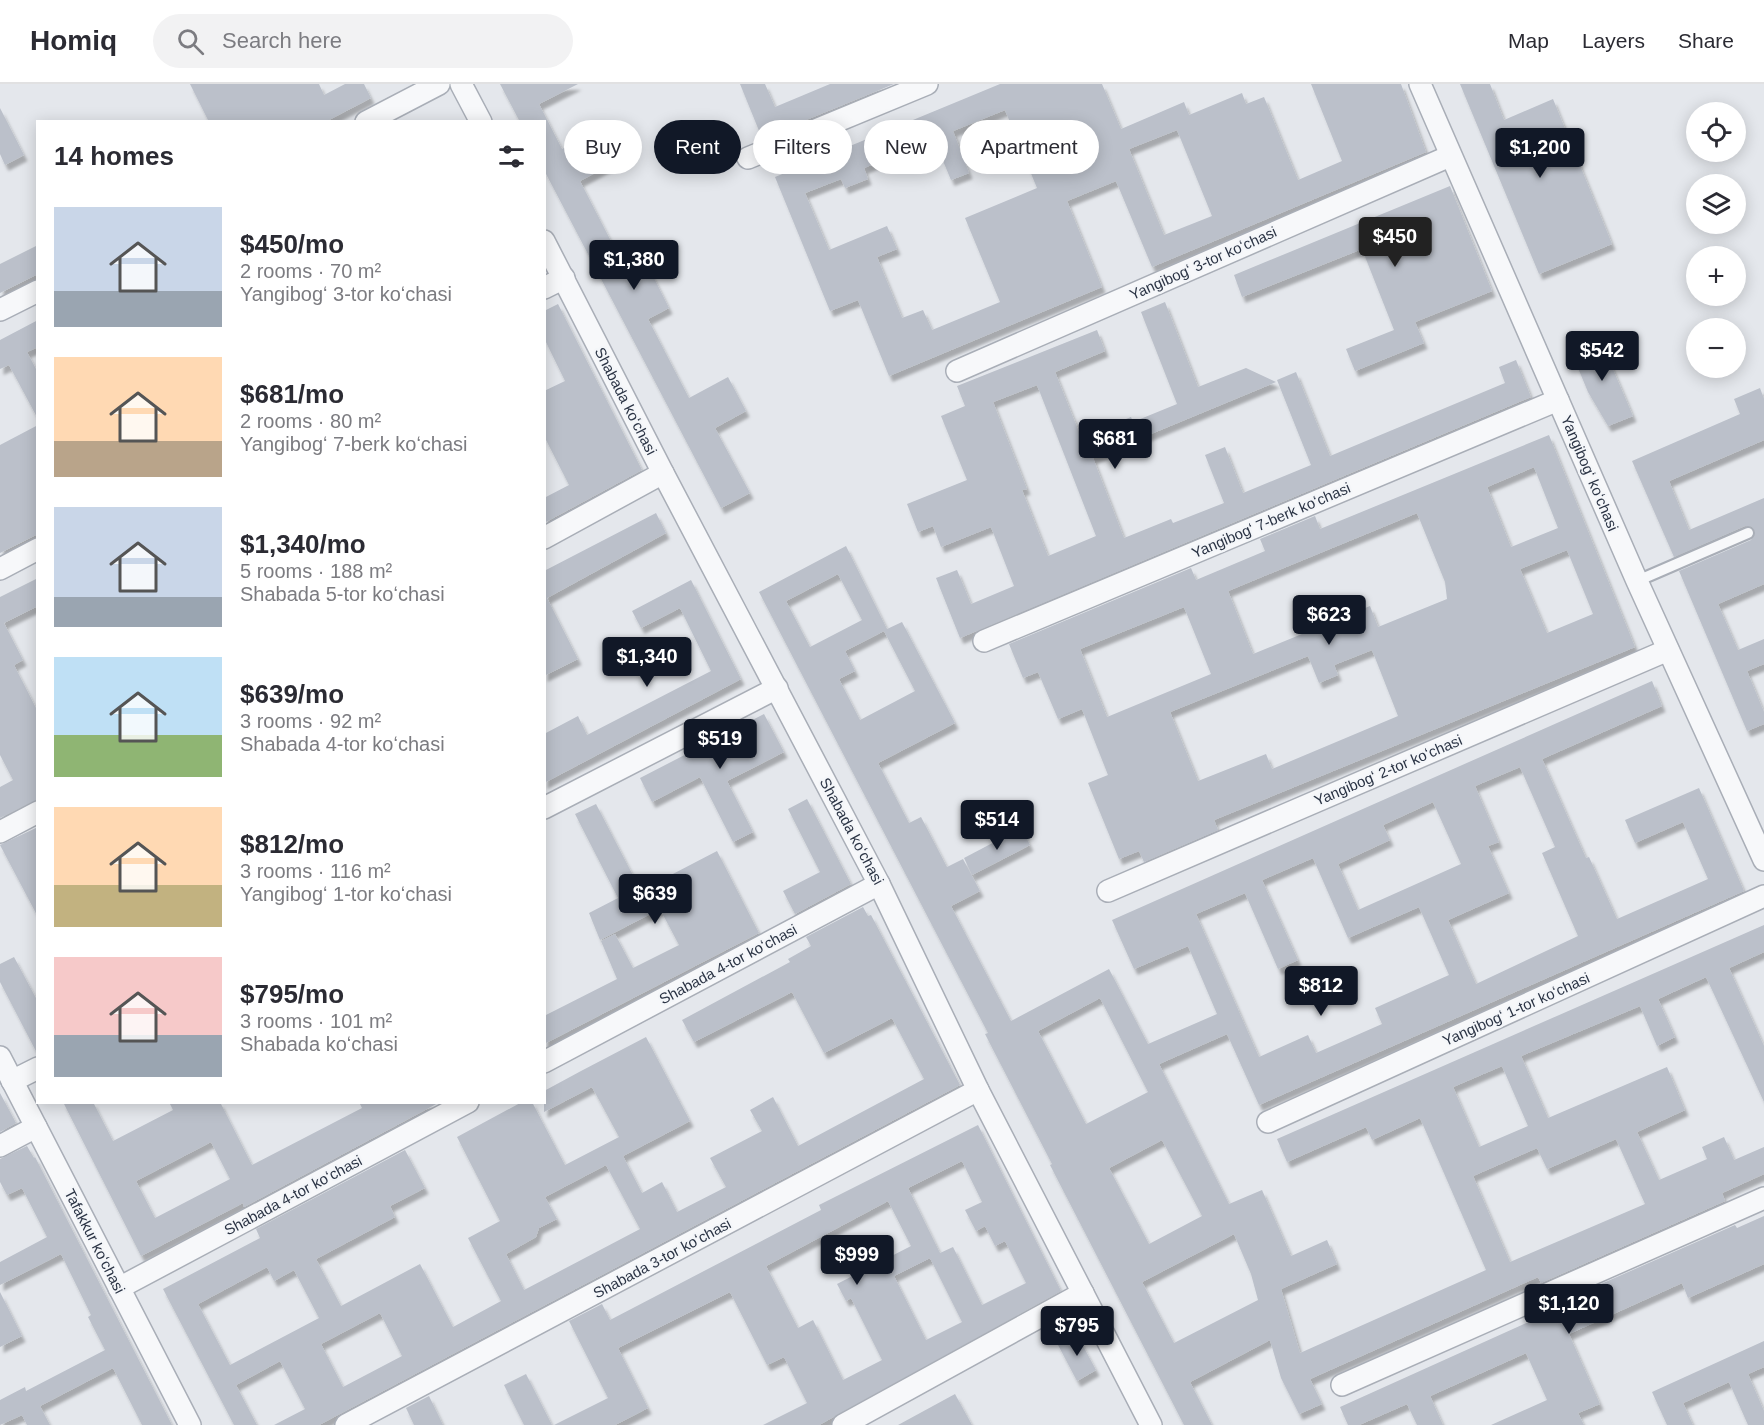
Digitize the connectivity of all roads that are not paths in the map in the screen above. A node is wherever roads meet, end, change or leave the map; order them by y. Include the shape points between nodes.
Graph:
1 (439, 84) edge
2 (461, 84) edge
3 (927, 84) edge
4 (1420, 84) edge
5 (370, 120) edge
6 (480, 120) edge
7 (1450, 156) junction
8 (748, 158) dead end
9 (546, 245) edge
10 (564, 278) junction
11 (546, 287) edge
12 (36, 292) edge
13 (0, 310) edge
14 (957, 371) dead end
15 (1558, 400) junction
16 (663, 473) junction
17 (1748, 533) dead end
18 (546, 536) edge
19 (36, 550) edge
20 (0, 569) edge
21 (1636, 581) junction
22 (984, 640) dead end
23 (1668, 650) junction
24 (777, 688) junction
25 (546, 807) edge
26 (36, 813) edge
27 (0, 832) edge
28 (1764, 860) edge
29 (879, 884) junction
30 (1108, 891) dead end
31 (1764, 897) edge
32 (0, 1057) edge
33 (546, 1061) edge
34 (36, 1069) edge
35 (12, 1081) junction
36 (978, 1090) junction
37 (464, 1104) edge
38 (1268, 1122) dead end
39 (36, 1127) junction
40 (0, 1146) edge
41 (1764, 1198) edge
42 (119, 1288) junction
43 (1083, 1293) junction
44 (1341, 1385) dead end
45 (190, 1425) edge
46 (346, 1425) edge
47 (843, 1425) edge
48 (1151, 1425) edge

1 - 5 street
2 - 6 street
3 - 8 street
4 - 7 street, Yangibogʻ koʻchasi
7 - 14 street, Yangibogʻ 3-tor koʻchasi
7 - 15 street, Yangibogʻ koʻchasi
9 - 10 street, Shabada koʻchasi
10 - 11 street
10 - 16 street, Shabada koʻchasi
12 - 13 street
15 - 21 street, Yangibogʻ koʻchasi
15 - 22 street, Yangibogʻ 7-berk koʻchasi
16 - 18 street
16 - 24 street, Shabada koʻchasi
17 - 21 lane
19 - 20 street
21 - 23 street, Yangibogʻ koʻchasi
23 - 28 street, Yangibogʻ koʻchasi
23 - 30 street, Yangibogʻ 2-tor koʻchasi
24 - 25 street
24 - 29 street, Shabada koʻchasi
26 - 27 street
29 - 33 street, Shabada 4-tor koʻchasi
29 - 36 street, Shabada koʻchasi
31 - 38 street, Yangibogʻ 1-tor koʻchasi
32 - 35 street, Tafakkur koʻchasi
34 - 35 street
35 - 39 street, Tafakkur koʻchasi
36 - 43 street, Shabada koʻchasi
36 - 46 street, Shabada 3-tor koʻchasi
37 - 42 street, Shabada 4-tor koʻchasi
39 - 40 street
39 - 42 street, Tafakkur koʻchasi
41 - 44 street
42 - 45 street, Tafakkur koʻchasi
43 - 47 street
43 - 48 street, Shabada koʻchasi

